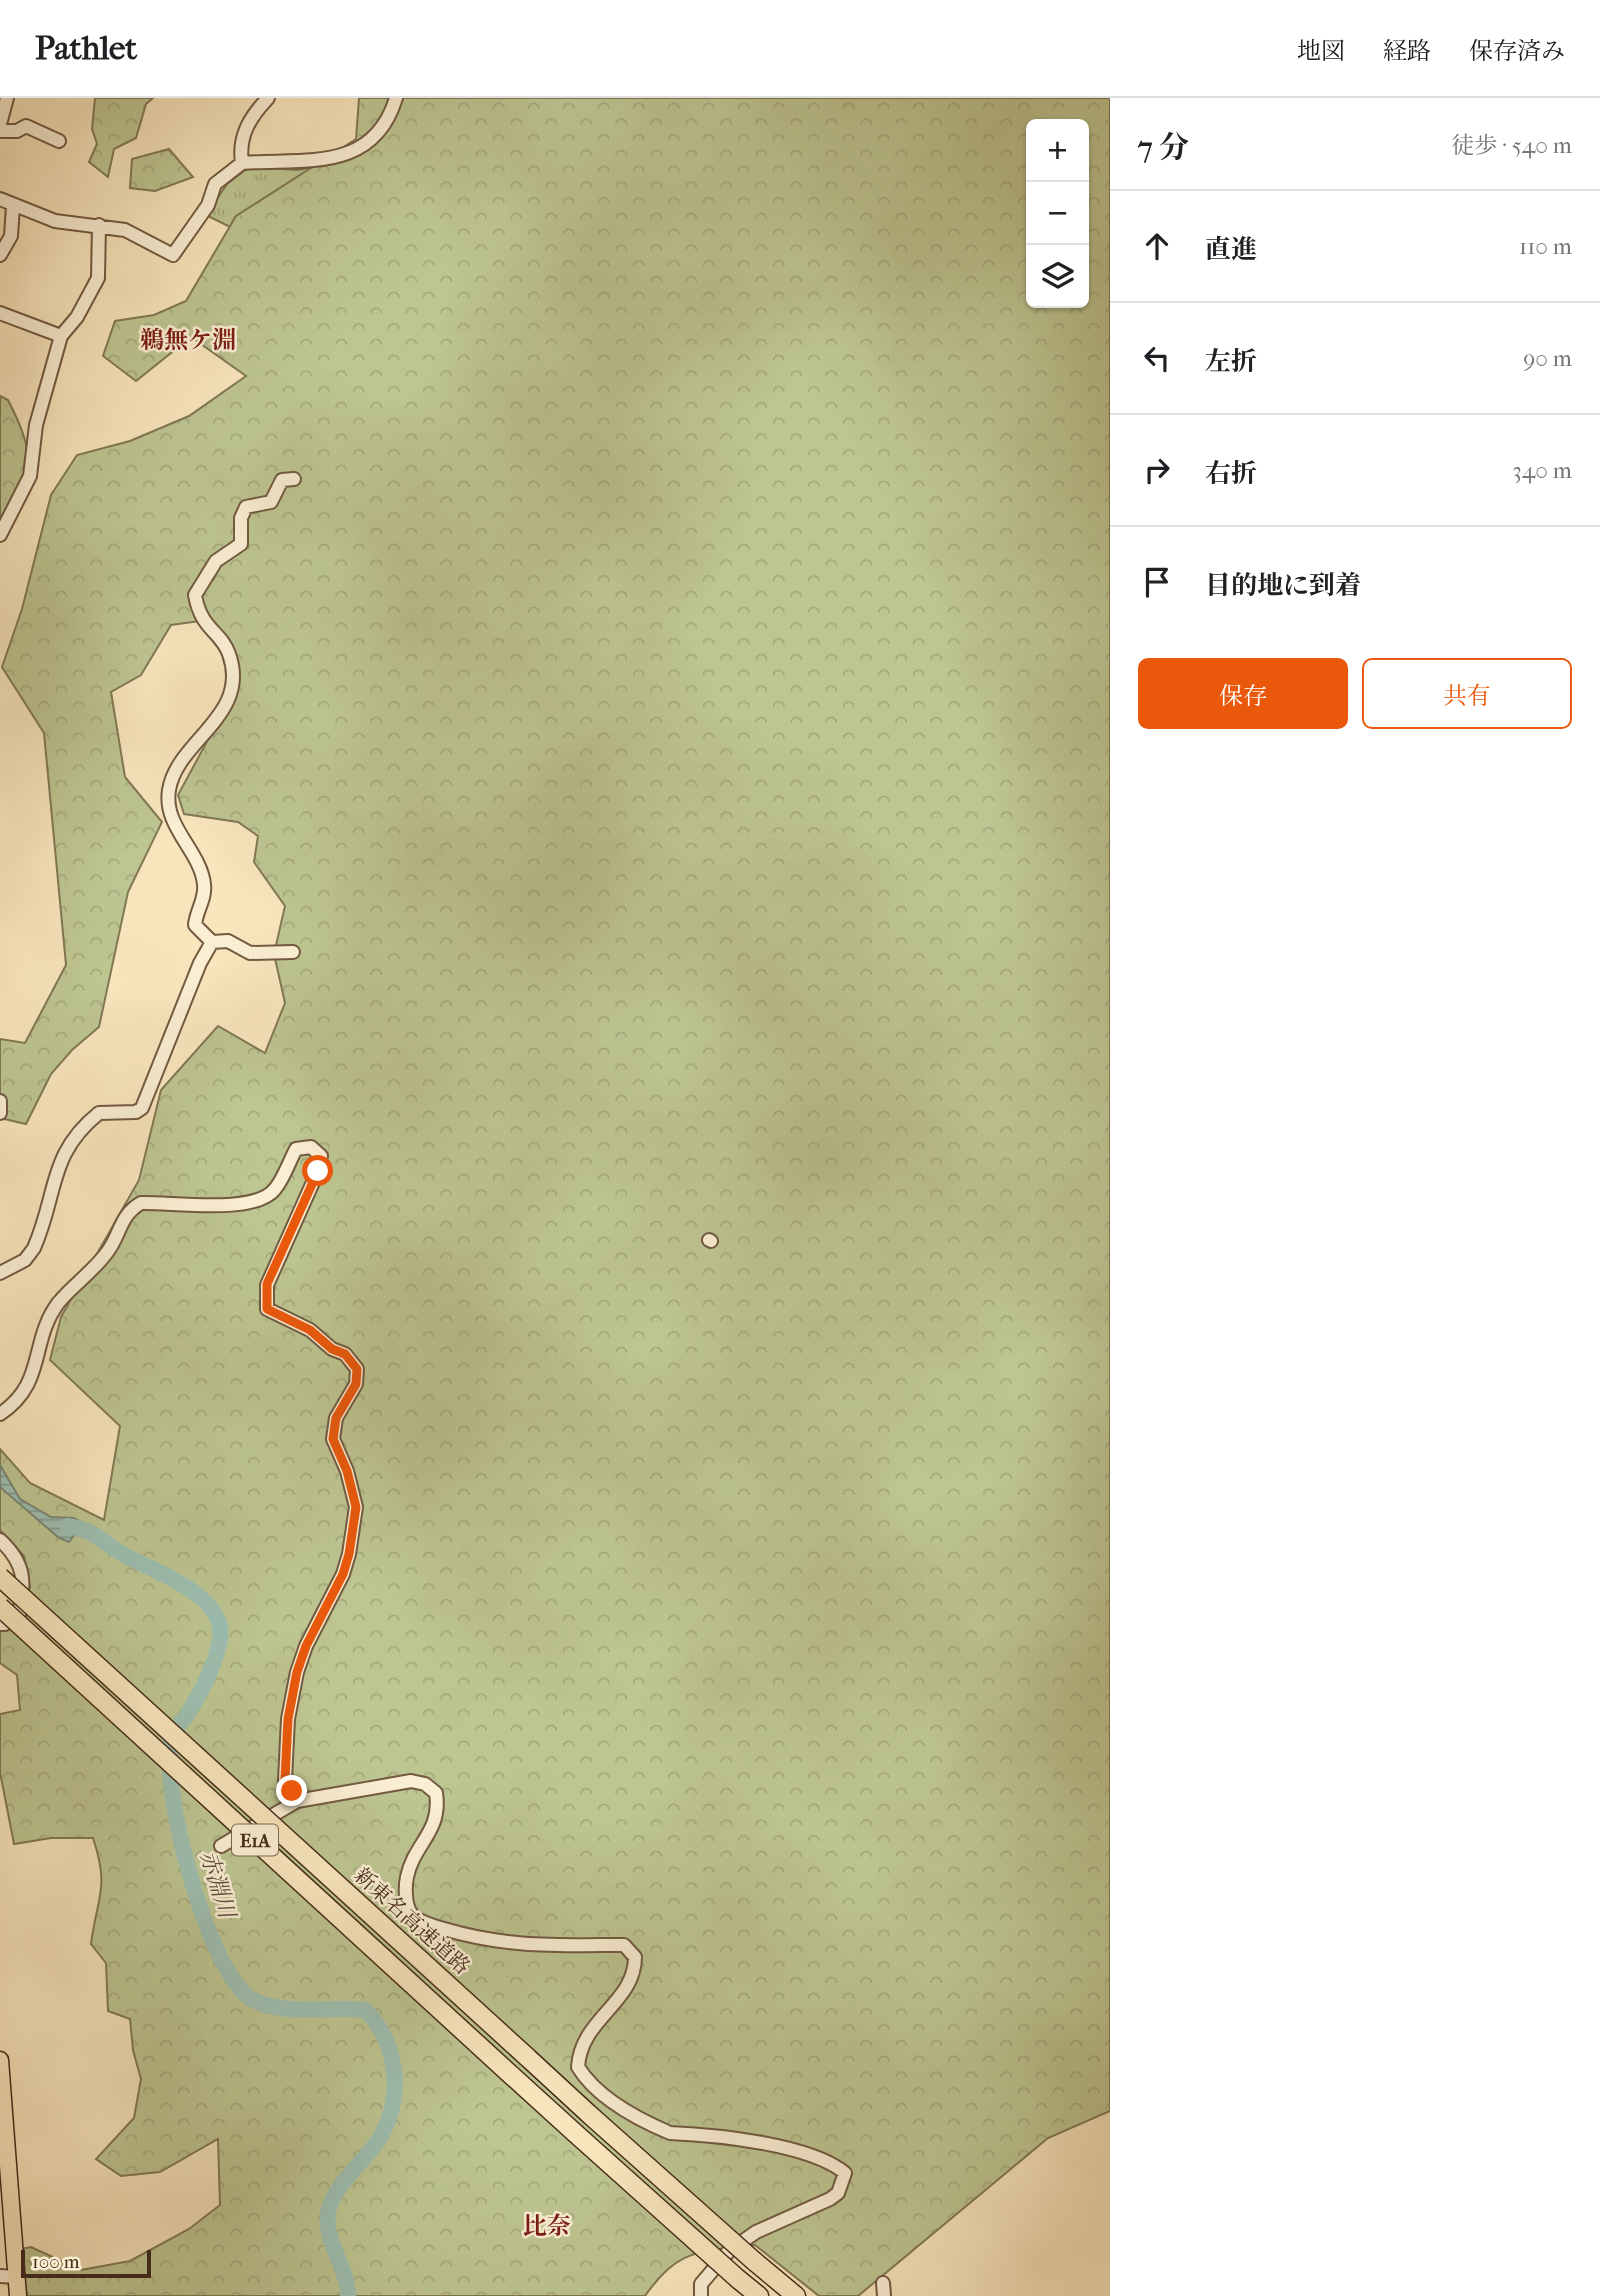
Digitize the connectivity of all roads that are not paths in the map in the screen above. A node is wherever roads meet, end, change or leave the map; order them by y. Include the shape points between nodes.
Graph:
1 (7, 98) edge
2 (268, 98) edge
3 (396, 98) edge
4 (0, 124) edge
5 (0, 131) edge
6 (59, 141) dead end
7 (242, 163) junction
8 (0, 199) edge
9 (13, 206) junction
10 (99, 225) junction
11 (0, 255) edge
12 (0, 313) edge
13 (61, 336) junction
14 (295, 479) dead end
15 (0, 535) edge
16 (212, 942) junction
17 (293, 952) dead end
18 (0, 1101) edge
19 (0, 1113) edge
20 (0, 1273) edge
21 (0, 1413) edge
22 (0, 1540) edge
23 (0, 1577) edge
24 (0, 1607) edge
25 (0, 1623) edge
26 (297, 1801) junction
27 (220, 1846) dead end
28 (0, 2060) edge
29 (6, 2221) edge
30 (8, 2276) edge
31 (18, 2296) edge
32 (701, 2296) edge
33 (759, 2296) edge
34 (796, 2296) edge

1 - 4 street
2 - 7 street via 244,131
3 - 7 street via 383,126 356,150 335,159
5 - 6 street via 26,126
7 - 10 street via 215,184 208,205 173,255 125,230
8 - 9 street
9 - 10 street via 55,221
9 - 11 street via 11,236
10 - 13 street via 98,278
12 - 13 street
13 - 15 street via 36,425 30,476
14 - 16 street via 282,480 271,502 246,507 241,544 216,561 195,595 204,624 229,654 231,697 176,772 169,789 169,813 201,871 204,886 195,925
16 - 17 street via 228,941 250,953
16 - 20 street via 142,1108 99,1113 74,1136 62,1155 34,1248 25,1260
18 - 19 street
21 - 26 street via 27,1389 48,1319 109,1250 129,1210 141,1203 243,1205 262,1200 275,1189 296,1149 311,1147 321,1156 265,1297 267,1309 310,1330 345,1354 357,1369 356,1384 336,1418 333,1439 356,1507 349,1554 306,1646 288,1719 285,1780
22 - 25 street via 14,1553 25,1582 19,1615
23 - 34 highway, 新東名高速道路 / E1A, bridge via 590,2115
24 - 33 highway, E1A, bridge
26 - 27 street
26 - 32 street via 411,1781 425,1784 436,1793 439,1811 407,1877 411,1914 483,1941 624,1945 635,1957 628,1986 588,2032 579,2050 578,2067 596,2089 670,2133 804,2153 832,2162 845,2173 838,2193 830,2199 756,2232 729,2251 701,2284
28 - 29 main road
29 - 30 main road
30 - 31 main road

